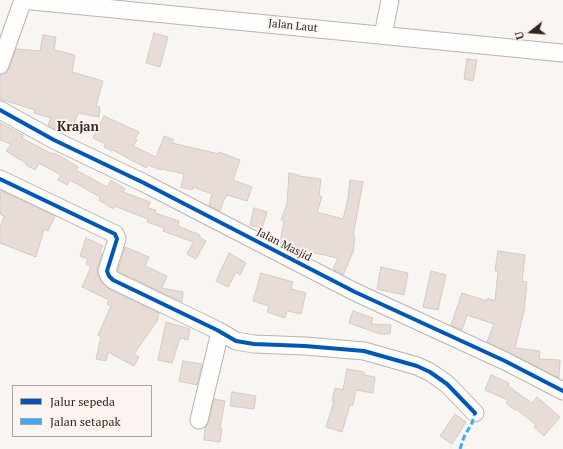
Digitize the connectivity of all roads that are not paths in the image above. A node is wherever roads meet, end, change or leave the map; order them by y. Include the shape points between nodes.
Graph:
1 (23, 0) edge
2 (390, 0) edge
3 (383, 35) junction
4 (563, 53) edge
5 (0, 65) edge
6 (0, 110) edge
7 (0, 179) edge
8 (220, 332) junction
9 (563, 391) edge
10 (475, 413) dead end
11 (199, 420) dead end

1 - 3 street, Jalan Laut
1 - 5 street
2 - 3 street
3 - 4 street, Jalan Laut
6 - 9 street, Jalan Masjid via 54,140 144,183 355,292 505,361
7 - 8 street via 114,234 117,239 107,271 113,280
8 - 10 street via 236,341 254,344 364,351 399,360 430,372 447,384
8 - 11 street

